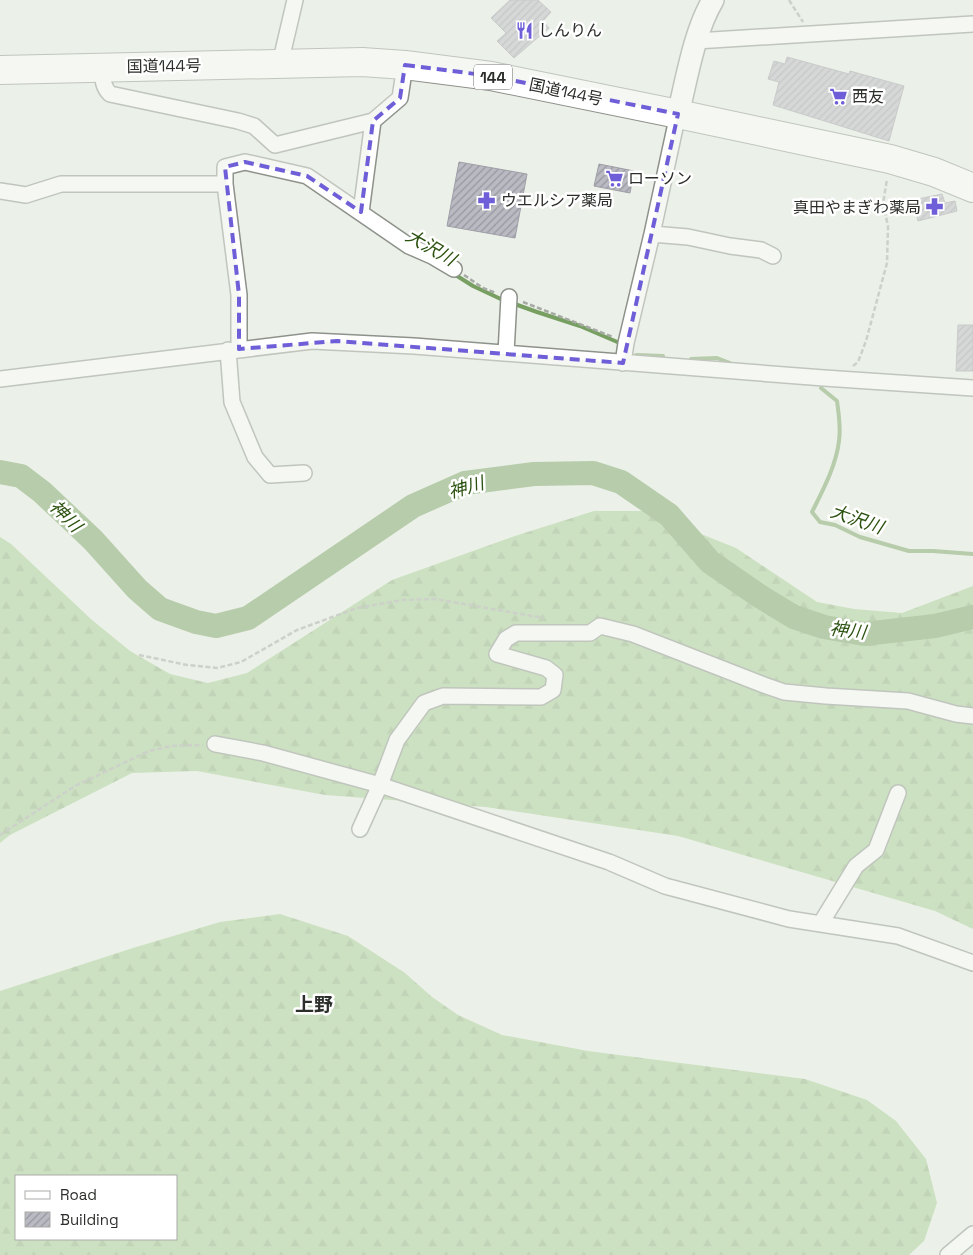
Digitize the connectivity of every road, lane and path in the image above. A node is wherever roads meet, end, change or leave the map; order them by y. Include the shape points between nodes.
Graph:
1 (295, 0) edge
2 (713, 0) edge
3 (790, 0) edge
4 (973, 24) edge
5 (810, 34) junction
6 (696, 41) junction
7 (280, 64) junction
8 (405, 65) junction
9 (102, 67) junction
10 (0, 70) edge
11 (678, 114) junction
12 (373, 121) junction
13 (890, 159) junction
14 (225, 184) junction
15 (972, 187) edge
16 (0, 192) edge
17 (361, 212) junction
18 (652, 234) junction
19 (773, 256) dead end
20 (454, 269) joint
21 (509, 301) junction
22 (626, 343) junction
23 (233, 349) junction
24 (506, 353) junction
25 (623, 363) junction
26 (849, 370) dead end
27 (0, 379) edge
28 (973, 388) edge
29 (304, 473) dead end
30 (544, 618) dead end
31 (139, 655) dead end
32 (973, 716) edge
33 (215, 744) joint
34 (380, 785) junction
35 (898, 793) dead end
36 (360, 829) dead end
37 (0, 835) edge
38 (821, 923) junction
39 (973, 963) edge
40 (973, 1234) edge
41 (948, 1255) edge

1 - 7 street
2 - 6 street
3 - 5 path
4 - 5 street
5 - 6 street
6 - 11 street
7 - 8 highway, 国道144号 / 144 via 362,62
7 - 9 highway, 国道144号 / 144
8 - 11 highway, 国道144号 / 144 via 491,76
8 - 12 street via 400,98
9 - 10 highway, 国道144号 / 144
9 - 12 street via 105,89 110,94 238,121 254,126 276,145
11 - 13 highway, 国道144号 / 144
11 - 18 street
12 - 17 street
13 - 15 highway, 国道144号 / 144
13 - 26 path via 883,204 888,226 887,263 866,342 858,362
14 - 16 street via 61,184 26,195
14 - 17 street via 225,167 245,162 307,176
14 - 23 street via 238,295
17 - 20 street via 409,246
18 - 19 street via 761,250
18 - 22 street
20 - 21 path
21 - 22 path
21 - 24 street
22 - 25 street
23 - 24 street via 320,341
23 - 27 street
23 - 29 street via 232,402 255,457 270,475
24 - 25 street
25 - 28 street
30 - 31 path via 435,599 402,600 357,608 297,630 242,662 216,668
32 - 34 street via 908,701 784,692 633,634 600,626 590,633 516,633 506,639 497,654 546,668 556,675 553,690 541,697 443,696 424,703 397,740
33 - 34 street via 263,753
33 - 37 path via 172,746 149,752 76,786
34 - 36 street
34 - 38 street via 609,862 665,886 789,919
35 - 38 street via 876,850 856,866
38 - 39 street via 898,936
40 - 41 street

